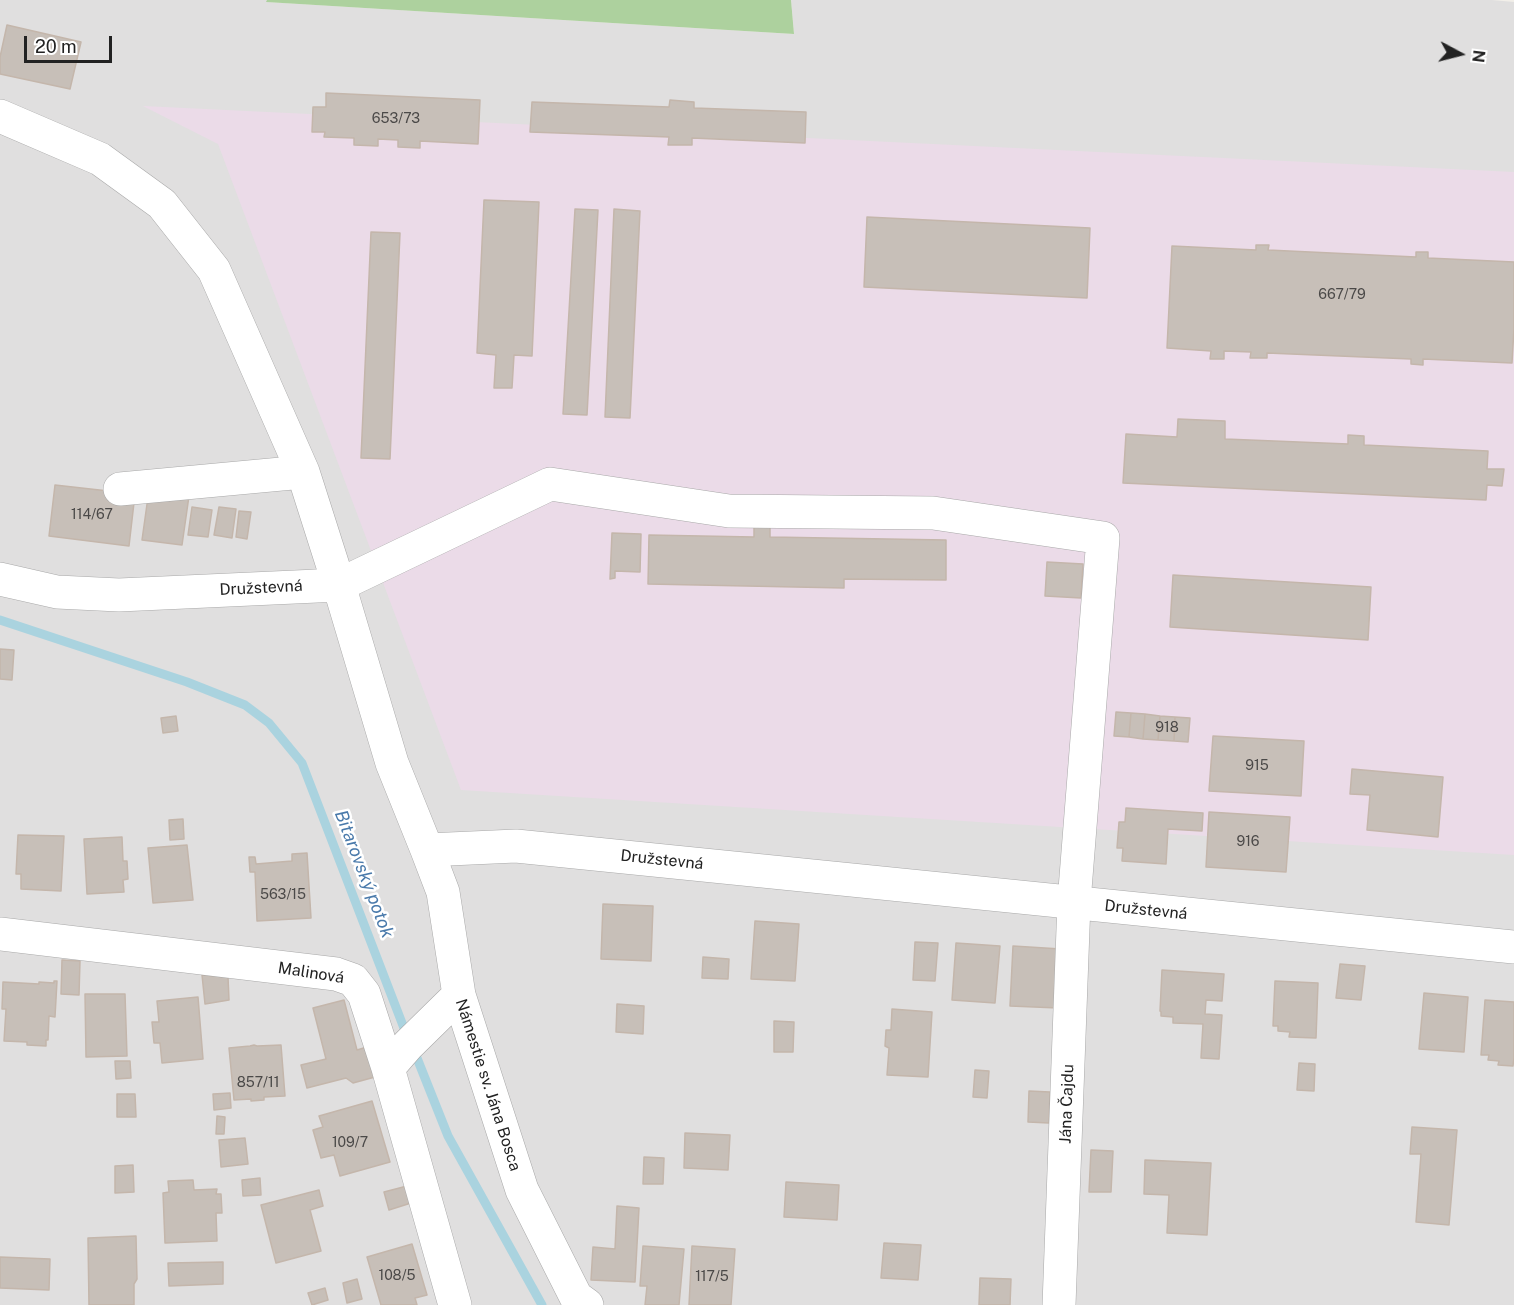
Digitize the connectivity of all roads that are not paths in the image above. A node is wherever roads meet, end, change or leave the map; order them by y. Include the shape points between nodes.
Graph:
1 (0, 116) edge
2 (303, 472) junction
3 (120, 489) dead end
4 (0, 579) edge
5 (339, 585) junction
6 (428, 850) junction
7 (1074, 902) junction
8 (0, 934) edge
9 (1514, 946) edge
10 (452, 1003) junction
11 (398, 1056) junction
12 (455, 1305) edge
13 (588, 1305) edge
14 (1059, 1305) edge

1 - 2 street via 100,159 162,204 214,270
2 - 3 street
2 - 5 street
4 - 5 street, Družstevná via 57,592 119,595
5 - 6 street via 392,763
5 - 7 street, Jána Čajdu via 550,484 729,511 933,513 1103,538
6 - 7 street, Družstevná via 516,846
6 - 10 street, Námestie sv. Jána Bosca via 443,892
7 - 9 street, Družstevná
7 - 14 street, Jána Čajdu
8 - 11 street, Malinová via 336,974 353,980 364,994
10 - 11 street
10 - 13 street, Námestie sv. Jána Bosca via 522,1190 576,1297
11 - 12 street, Malinová

